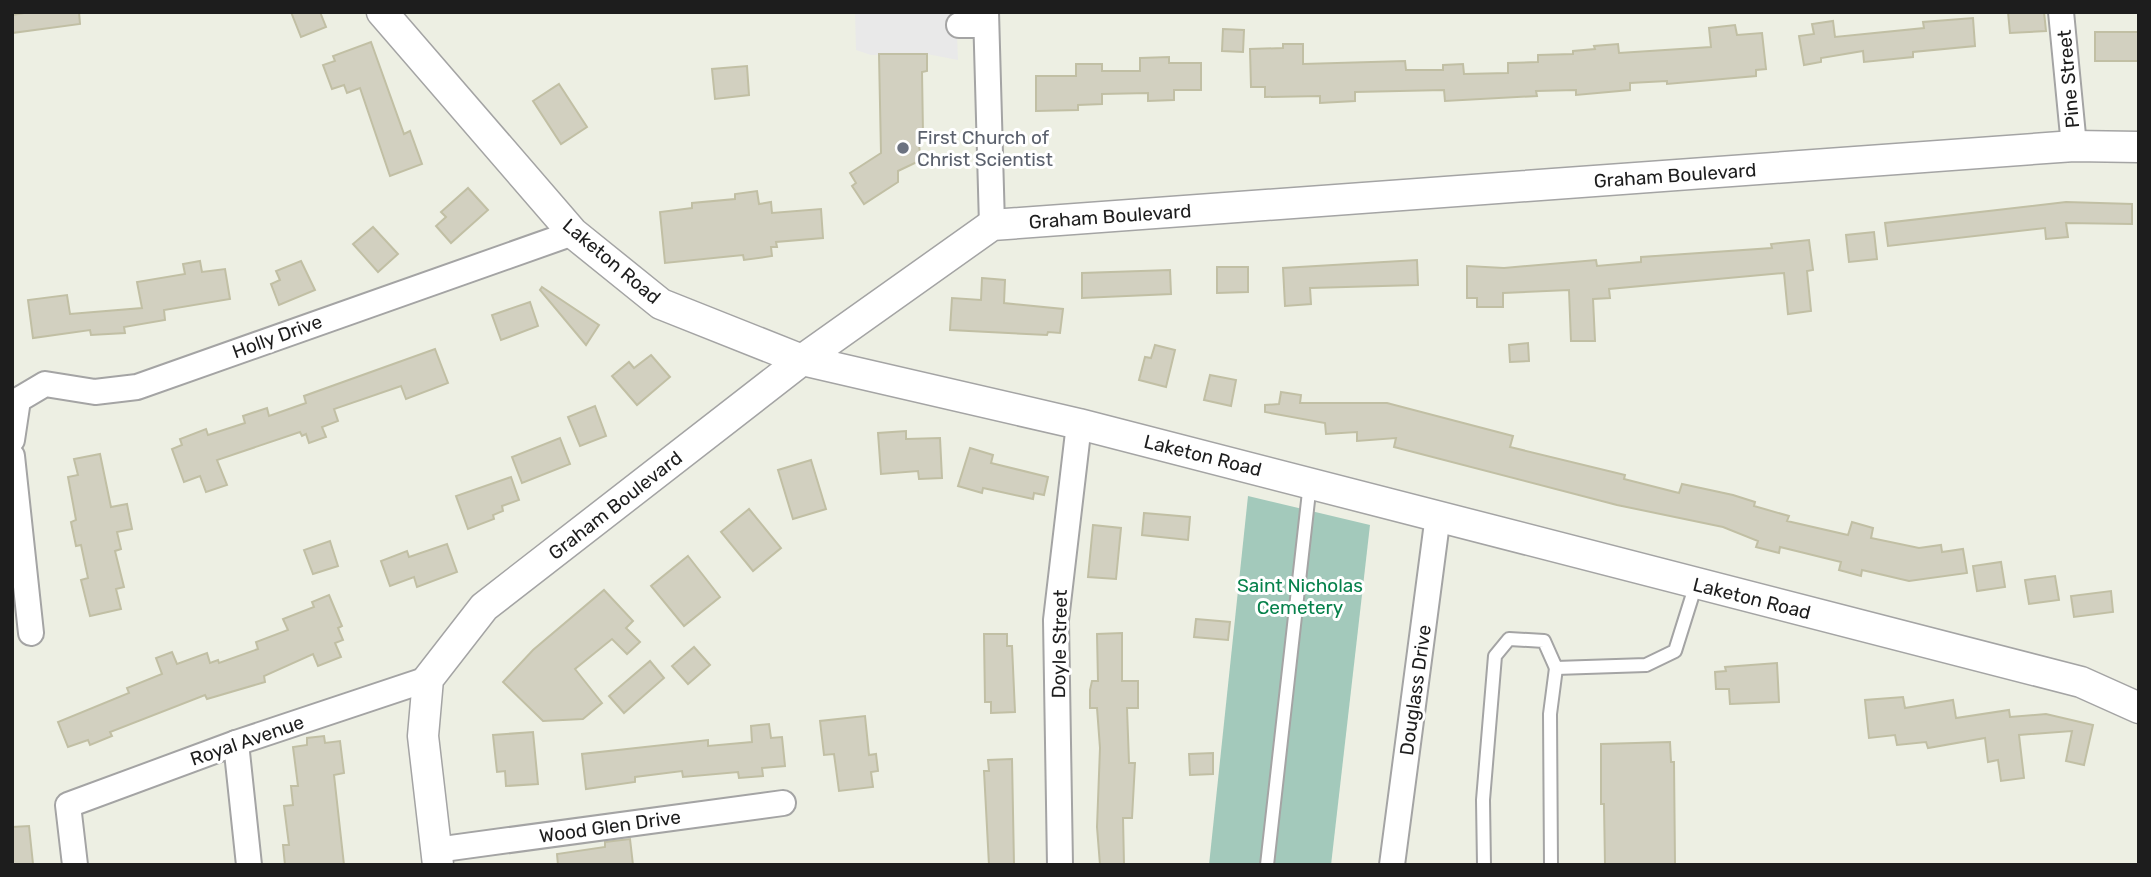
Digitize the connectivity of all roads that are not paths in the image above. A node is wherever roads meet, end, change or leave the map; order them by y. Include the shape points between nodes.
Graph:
1 (382, 12) edge
2 (2061, 12) edge
3 (986, 19) edge
4 (959, 25) dead end
5 (2074, 146) junction
6 (2139, 147) edge
7 (992, 225) junction
8 (573, 233) junction
9 (802, 360) junction
10 (1079, 424) junction
11 (12, 440) edge
12 (12, 456) edge
13 (1310, 483) junction
14 (1438, 515) junction
15 (1696, 583) junction
16 (31, 633) dead end
17 (1556, 668) junction
18 (428, 679) junction
19 (2139, 708) edge
20 (236, 743) junction
21 (783, 803) dead end
22 (437, 857) edge
23 (75, 865) edge
24 (249, 865) edge
25 (1060, 865) edge
26 (1267, 865) edge
27 (1392, 865) edge
28 (1484, 865) edge
29 (1551, 865) edge

1 - 8 street, Laketon Road
2 - 5 street, Pine Street
3 - 4 street
3 - 7 street
5 - 6 street, Graham Boulevard
5 - 7 street, Graham Boulevard
7 - 9 street, Graham Boulevard
8 - 9 street, Laketon Road via 661,304
8 - 11 street, Holly Drive via 137,387 95,392 45,384 18,400
9 - 10 street, Laketon Road
9 - 18 street, Graham Boulevard via 484,607
10 - 13 street, Laketon Road
10 - 25 street, Doyle Street via 1056,620
12 - 16 street
13 - 14 street, Laketon Road
13 - 26 lane
14 - 15 street, Laketon Road
14 - 27 street, Douglass Drive
15 - 17 lane via 1675,651 1646,665
15 - 19 street, Laketon Road via 2081,682
17 - 28 lane via 1544,641 1509,639 1495,656 1483,800
17 - 29 lane via 1550,714
18 - 20 street, Royal Avenue
18 - 22 street via 423,736
20 - 23 street, Royal Avenue via 68,805
20 - 24 street
21 - 22 street, Wood Glen Drive

